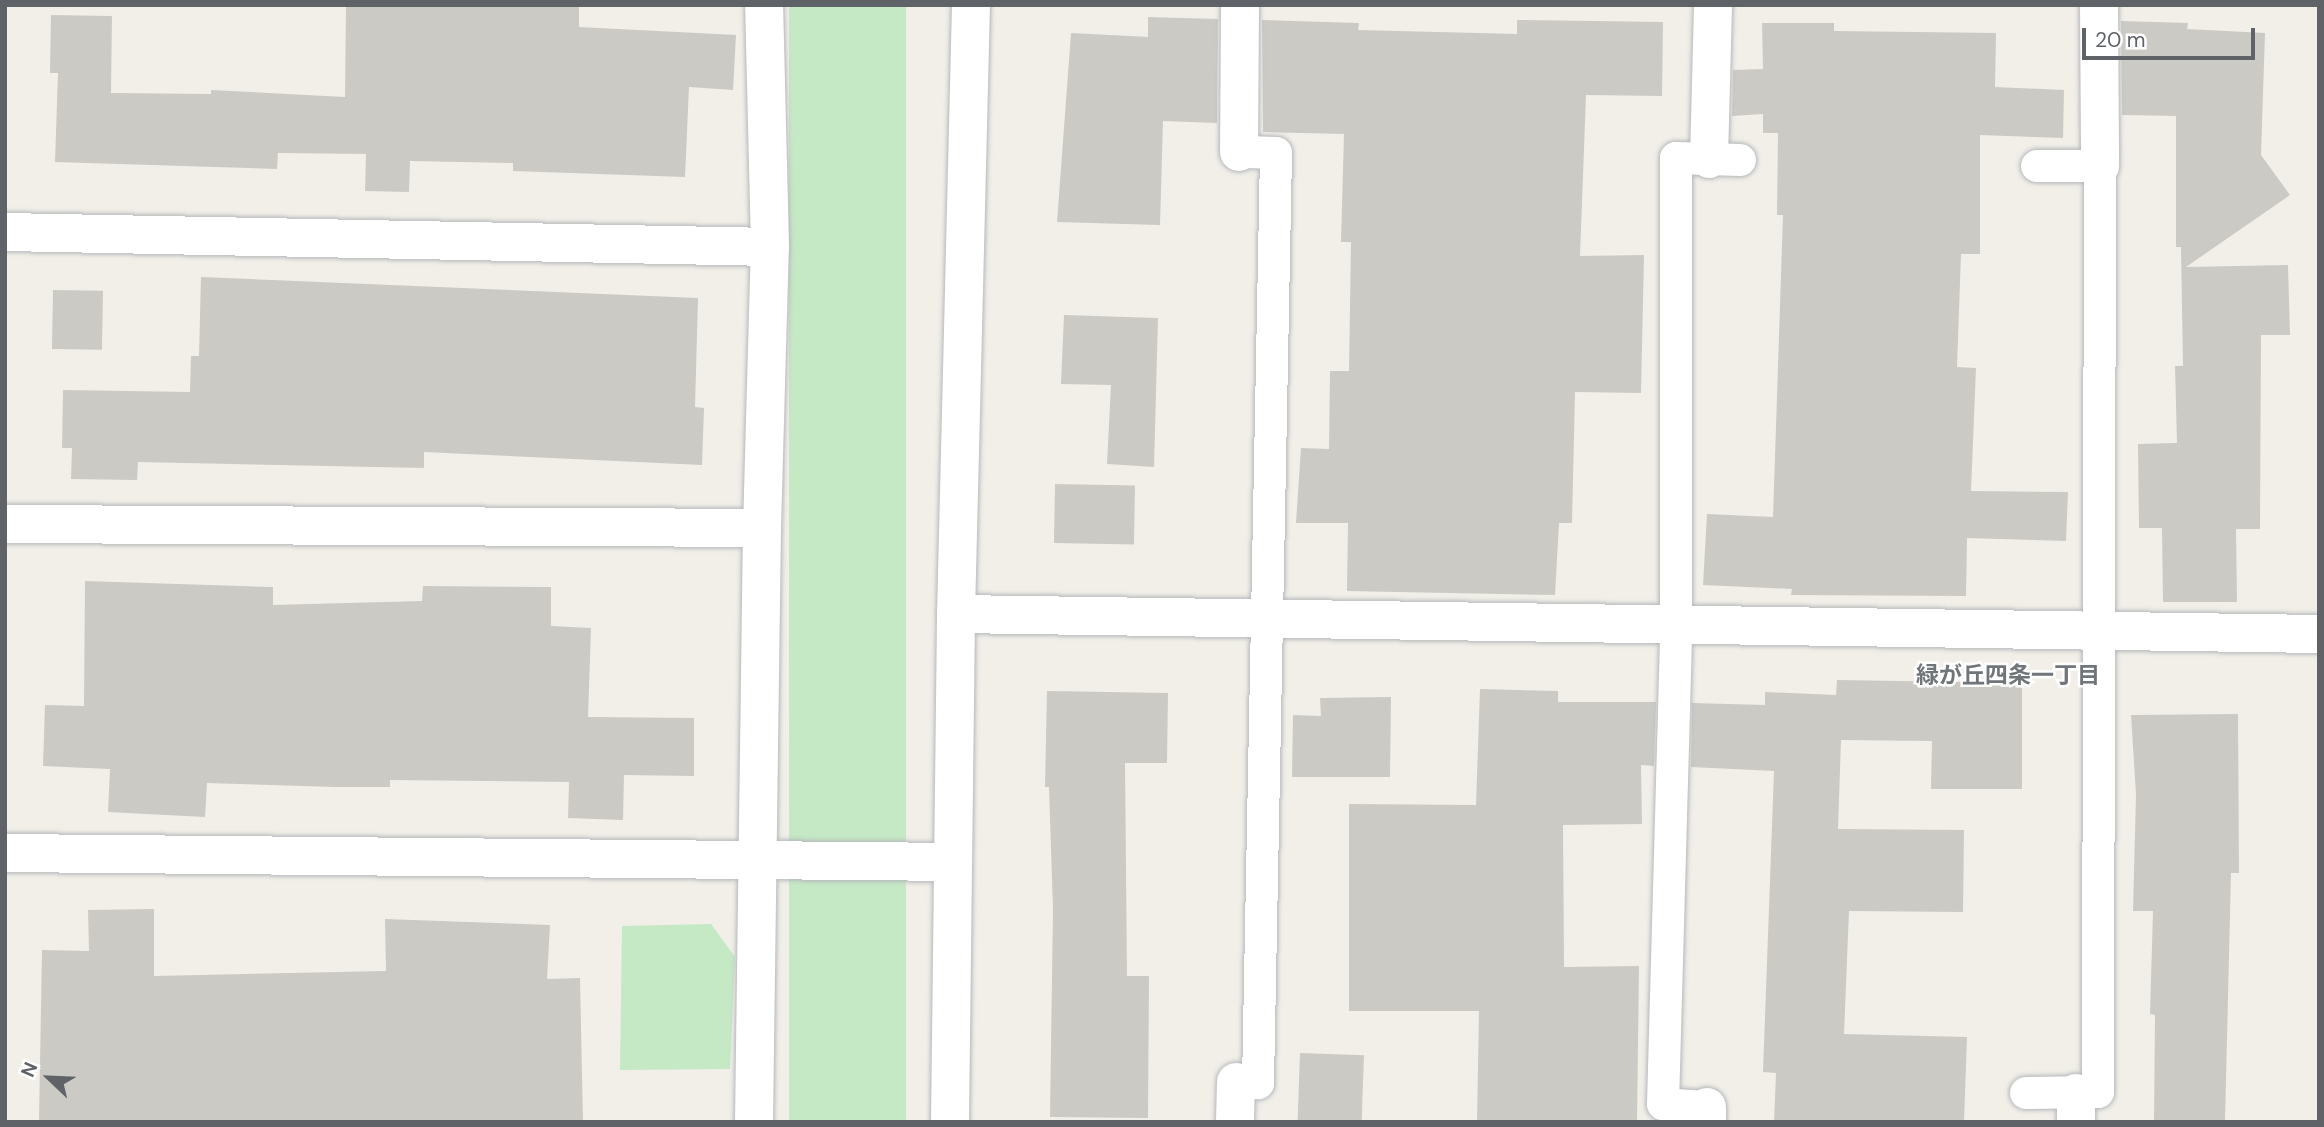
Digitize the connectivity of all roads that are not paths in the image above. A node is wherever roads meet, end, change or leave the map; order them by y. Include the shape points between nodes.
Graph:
1 (764, 5) edge
2 (971, 5) edge
3 (1240, 5) edge
4 (1713, 5) edge
5 (2099, 5) edge
6 (1239, 152) joint
7 (1725, 159) joint
8 (2037, 166) dead end
9 (2100, 166) junction
10 (5, 232) edge
11 (770, 247) junction
12 (5, 524) edge
13 (762, 528) junction
14 (956, 614) junction
15 (1266, 617) junction
16 (1676, 628) junction
17 (2098, 633) junction
18 (2319, 634) edge
19 (5, 853) edge
20 (760, 860) junction
21 (952, 862) junction
22 (1236, 1083) joint
23 (2026, 1093) dead end
24 (2076, 1107) edge
25 (1707, 1115) edge
26 (754, 1122) edge
27 (950, 1122) edge
28 (1236, 1122) edge

1 - 11 street
2 - 14 street
3 - 6 street
4 - 7 street
5 - 9 street
6 - 15 lane via 1276,153
7 - 16 lane via 1676,158
8 - 9 lane
9 - 17 lane
10 - 11 street
11 - 13 street
12 - 13 street
13 - 20 street
14 - 15 street
14 - 21 street
15 - 16 street
15 - 22 lane via 1258,1083
16 - 17 street
16 - 25 lane via 1663,1104
17 - 18 street
17 - 24 lane via 2098,1092
19 - 20 street
20 - 21 street
20 - 26 street
21 - 27 street
22 - 28 street
23 - 24 lane

